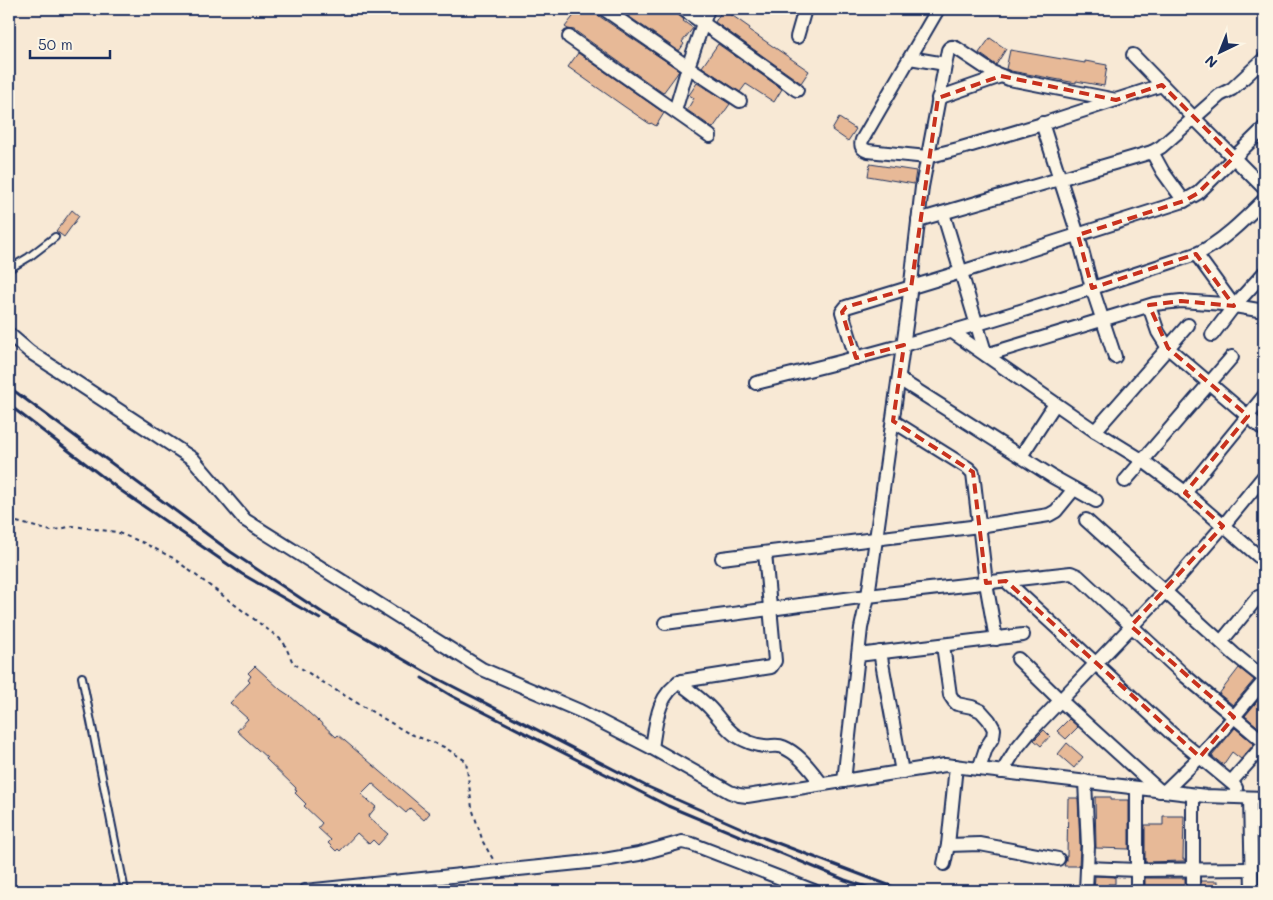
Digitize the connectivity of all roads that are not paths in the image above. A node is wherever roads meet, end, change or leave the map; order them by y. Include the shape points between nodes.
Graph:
1 (604, 9) edge
2 (683, 9) edge
3 (708, 9) edge
4 (805, 9) edge
5 (938, 9) edge
6 (703, 24) junction
7 (569, 36) dead end
8 (797, 37) dead end
9 (1133, 55) dead end
10 (910, 58) junction
11 (1264, 59) edge
12 (945, 64) junction
13 (688, 67) junction
14 (1001, 76) junction
15 (1162, 85) junction
16 (797, 90) dead end
17 (938, 98) junction
18 (1116, 100) junction
19 (740, 101) dead end
20 (675, 112) junction
21 (1194, 118) junction
22 (1042, 124) junction
23 (1264, 128) edge
24 (710, 136) dead end
25 (1152, 152) junction
26 (927, 157) junction
27 (1234, 157) junction
28 (1061, 179) junction
29 (1264, 188) edge
30 (1264, 200) edge
31 (1184, 201) junction
32 (943, 213) junction
33 (918, 220) junction
34 (1078, 235) junction
35 (55, 237) dead end
36 (1196, 254) junction
37 (9, 269) edge
38 (961, 272) junction
39 (1264, 273) edge
40 (911, 288) junction
41 (1092, 288) junction
42 (1149, 306) junction
43 (1234, 306) junction
44 (1264, 311) edge
45 (1103, 320) junction
46 (977, 324) junction
47 (1188, 325) dead end
48 (951, 332) junction
49 (9, 334) edge
50 (1212, 335) dead end
51 (904, 345) junction
52 (1168, 348) junction
53 (986, 356) junction
54 (1115, 357) dead end
55 (1232, 357) dead end
56 (856, 358) junction
57 (899, 379) junction
58 (1210, 382) junction
59 (756, 384) dead end
60 (1264, 396) edge
61 (1055, 404) junction
62 (1248, 416) junction
63 (893, 421) junction
64 (1264, 430) edge
65 (1095, 431) junction
66 (1021, 456) junction
67 (1142, 460) junction
68 (1264, 476) edge
69 (1125, 480) dead end
70 (1074, 488) junction
71 (1185, 493) junction
72 (1096, 501) dead end
73 (1086, 520) dead end
74 (979, 526) junction
75 (1223, 526) junction
76 (876, 538) junction
77 (765, 553) junction
78 (722, 558) dead end
79 (1264, 559) edge
80 (1006, 581) junction
81 (986, 583) junction
82 (1165, 591) junction
83 (868, 596) junction
84 (1258, 597) dead end
85 (771, 609) junction
86 (665, 623) dead end
87 (1131, 626) junction
88 (1023, 635) dead end
89 (996, 639) junction
90 (1221, 642) junction
91 (942, 645) junction
92 (880, 652) junction
93 (858, 655) junction
94 (1018, 659) dead end
95 (1095, 664) junction
96 (82, 677) dead end
97 (1264, 680) edge
98 (678, 682) junction
99 (1060, 700) junction
100 (1234, 717) junction
101 (652, 748) junction
102 (1200, 758) junction
103 (956, 766) junction
104 (979, 769) junction
105 (902, 772) junction
106 (1002, 772) junction
107 (844, 781) junction
108 (1085, 781) junction
109 (1231, 782) junction
110 (822, 784) junction
111 (1137, 788) junction
112 (1162, 791) junction
113 (1193, 795) junction
114 (1245, 797) junction
115 (1264, 798) edge
116 (948, 845) junction
117 (1058, 859) dead end
118 (944, 864) dead end
119 (1087, 868) junction
120 (1252, 869) junction
121 (1137, 870) junction
122 (1193, 870) junction
123 (411, 886) edge
124 (125, 891) edge
125 (305, 891) edge
126 (814, 891) edge
127 (1086, 891) edge
128 (1137, 891) edge
129 (1194, 891) edge
130 (1252, 891) edge

1 - 13 street
2 - 6 street
3 - 6 street
4 - 8 street
5 - 10 street
6 - 13 street
6 - 16 street
7 - 20 street
9 - 15 street
10 - 12 street
10 - 26 street via 861,144 868,151
11 - 21 street
12 - 14 street via 948,50 953,47
12 - 17 street
13 - 19 street
13 - 20 street
14 - 17 street
14 - 18 street
15 - 18 street
15 - 21 street
17 - 26 street
18 - 22 street
20 - 24 street
21 - 25 street
21 - 27 street
22 - 26 street
22 - 28 street
23 - 27 street
25 - 28 street
25 - 31 street via 1162,172
26 - 33 street
27 - 29 street
27 - 31 street via 1198,193
28 - 32 street
28 - 34 street
30 - 36 street via 1218,242
31 - 34 street
32 - 33 street
32 - 38 street
33 - 40 street
34 - 38 street
34 - 41 street
35 - 37 lane
36 - 41 street
36 - 43 street
38 - 40 street
38 - 46 street
39 - 43 street
40 - 51 street
40 - 56 street via 844,309 842,312
41 - 45 street
41 - 46 street
42 - 43 street via 1181,301
42 - 45 street
42 - 52 street via 1158,332
43 - 44 street
43 - 50 street
45 - 53 street
45 - 54 street
46 - 48 street
46 - 53 street
47 - 52 street
48 - 51 street
48 - 53 street
49 - 101 street via 30,352 193,459 245,520 482,669 580,711
51 - 56 street
51 - 57 street
52 - 58 street
52 - 65 street
53 - 61 street
55 - 58 street
56 - 59 street
57 - 63 street
57 - 66 street
58 - 62 street
58 - 67 street
60 - 62 street
61 - 65 street
61 - 66 street
62 - 64 street
62 - 71 street
63 - 74 street via 971,470
63 - 76 street
65 - 67 street
66 - 70 street
67 - 69 street
67 - 71 street
68 - 75 street
70 - 72 street
70 - 74 street via 1049,515
71 - 75 street
73 - 82 street
74 - 76 street
74 - 81 street
75 - 79 street
75 - 82 street
76 - 77 street
76 - 83 street
77 - 78 street
77 - 85 street
80 - 81 street
80 - 87 street via 1071,573
80 - 95 street
81 - 83 street
81 - 89 street
82 - 87 street
82 - 90 street
83 - 85 street
83 - 93 street
84 - 90 street
85 - 86 street
85 - 98 street via 775,661 771,667
87 - 95 street
87 - 100 street
88 - 89 street
89 - 91 street
90 - 97 street
91 - 92 street
91 - 104 street via 950,695 958,704 981,711 994,729
92 - 93 street
92 - 105 street
93 - 107 street
94 - 99 street
95 - 99 street
95 - 102 street
96 - 124 lane
97 - 100 street
98 - 101 street via 661,703
98 - 110 street via 709,707 735,735 756,745 782,746 795,754
99 - 106 street via 1016,748
99 - 112 street
100 - 102 street
100 - 109 street via 1264,742
101 - 110 street via 738,795
102 - 109 street
102 - 112 street
103 - 104 street
103 - 105 street
103 - 116 street
104 - 106 street
105 - 107 street
106 - 108 street
107 - 110 street
108 - 111 street
108 - 119 street
109 - 114 street
111 - 112 street
111 - 121 street
112 - 113 street
113 - 114 street
113 - 122 street
114 - 115 street
114 - 120 street
116 - 117 street via 980,844
116 - 118 street
119 - 121 street
119 - 127 street
120 - 122 street
120 - 130 street
121 - 122 street
121 - 128 street
122 - 129 street
123 - 125 street
123 - 126 street via 500,871 598,862 687,842

